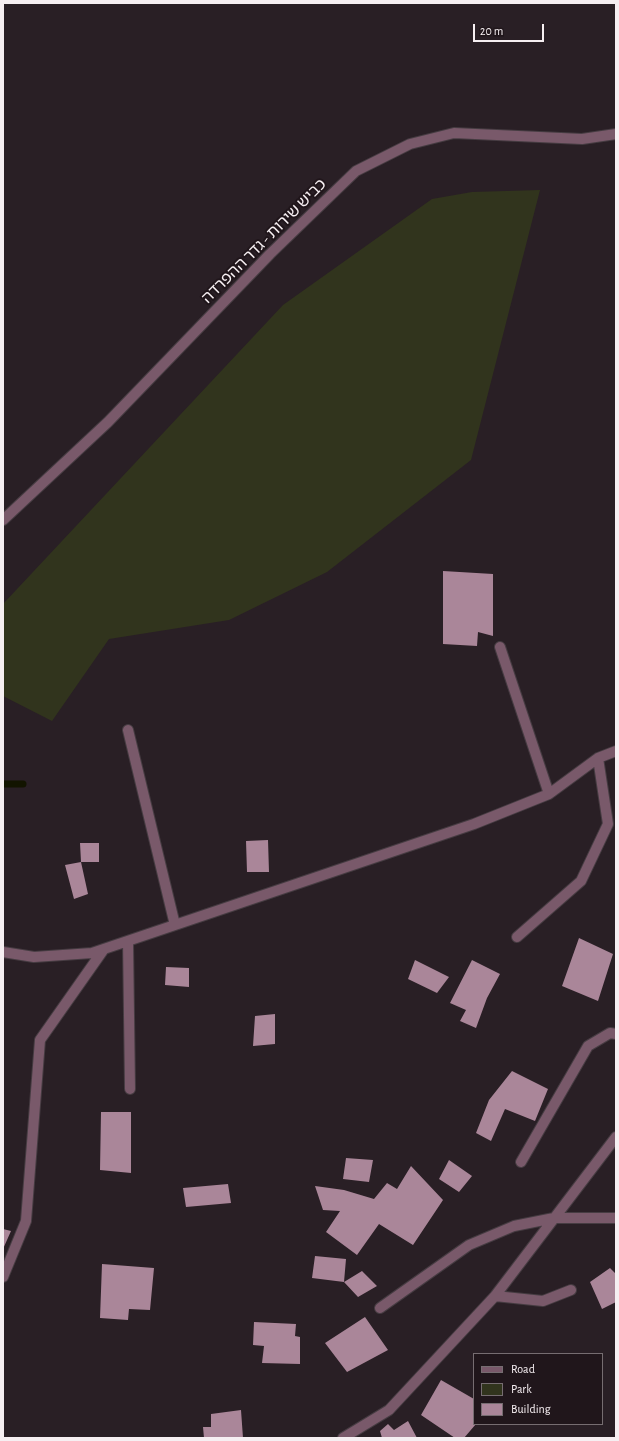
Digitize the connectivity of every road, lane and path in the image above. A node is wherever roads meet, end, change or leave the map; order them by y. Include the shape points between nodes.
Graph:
1 (616, 134) edge
2 (3, 520) edge
3 (500, 647) dead end
4 (128, 730) dead end
5 (616, 751) edge
6 (598, 758) junction
7 (549, 794) junction
8 (176, 925) junction
9 (517, 937) dead end
10 (128, 941) junction
11 (104, 949) junction
12 (4, 955) edge
13 (616, 1034) edge
14 (130, 1089) dead end
15 (616, 1137) edge
16 (521, 1162) dead end
17 (554, 1218) junction
18 (616, 1218) edge
19 (3, 1277) edge
20 (571, 1290) dead end
21 (495, 1296) junction
22 (380, 1308) dead end
23 (343, 1438) edge

1 - 2 street, כביש שירות - גדר ההפרדה via 582,139 454,133 410,144 356,171 270,254 108,422
3 - 7 street
4 - 8 street
5 - 6 street
6 - 7 street
6 - 9 street via 608,824 581,881
7 - 8 street via 474,824
8 - 10 street
10 - 11 street
10 - 14 street
11 - 12 street via 92,953 34,957
11 - 19 street via 40,1040 26,1221
13 - 16 street via 610,1033 588,1046
15 - 17 street
17 - 18 street
17 - 21 street
17 - 22 street via 514,1226 469,1245
20 - 21 street via 543,1301
21 - 23 street via 389,1410

